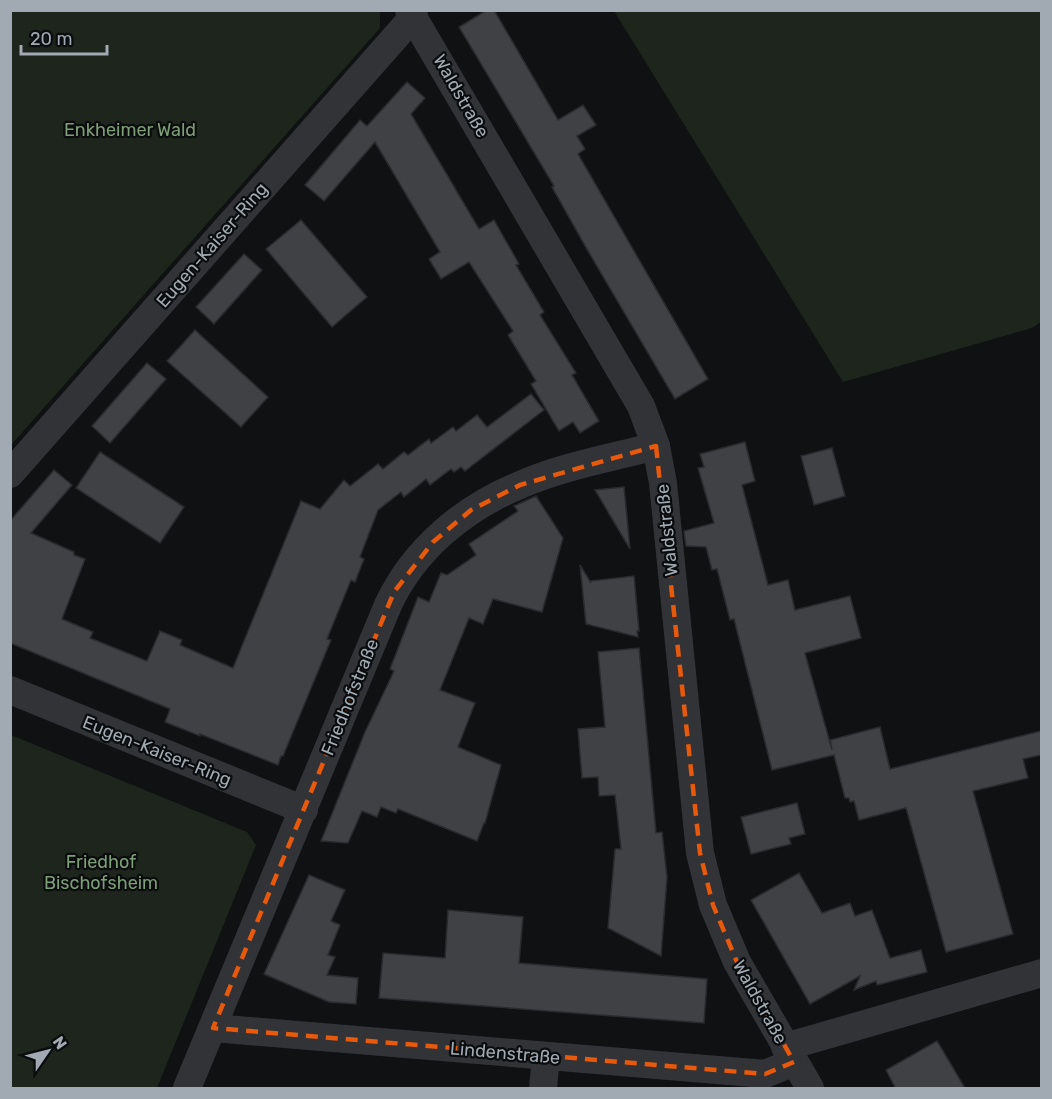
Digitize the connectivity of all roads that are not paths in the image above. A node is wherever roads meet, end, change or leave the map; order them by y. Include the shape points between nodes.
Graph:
1 (412, 13) edge
2 (656, 446) junction
3 (10, 474) edge
4 (10, 690) edge
5 (303, 810) junction
6 (1041, 974) edge
7 (213, 1028) junction
8 (789, 1054) junction
9 (546, 1057) junction
10 (187, 1089) edge
11 (543, 1089) edge
12 (810, 1089) edge

1 - 2 street, Waldstraße via 640,406
1 - 3 street, Eugen-Kaiser-Ring
2 - 5 street, Friedhofstraße via 520,484 471,510 433,542 391,598
2 - 8 street, Waldstraße via 700,853 713,906 737,962
4 - 5 street, Eugen-Kaiser-Ring
5 - 7 street, Friedhofstraße
6 - 8 street, Lindenstraße
7 - 9 street, Lindenstraße
7 - 10 street, Friedhofstraße
8 - 9 street, Lindenstraße via 765,1074
8 - 12 street, Waldstraße
9 - 11 street

